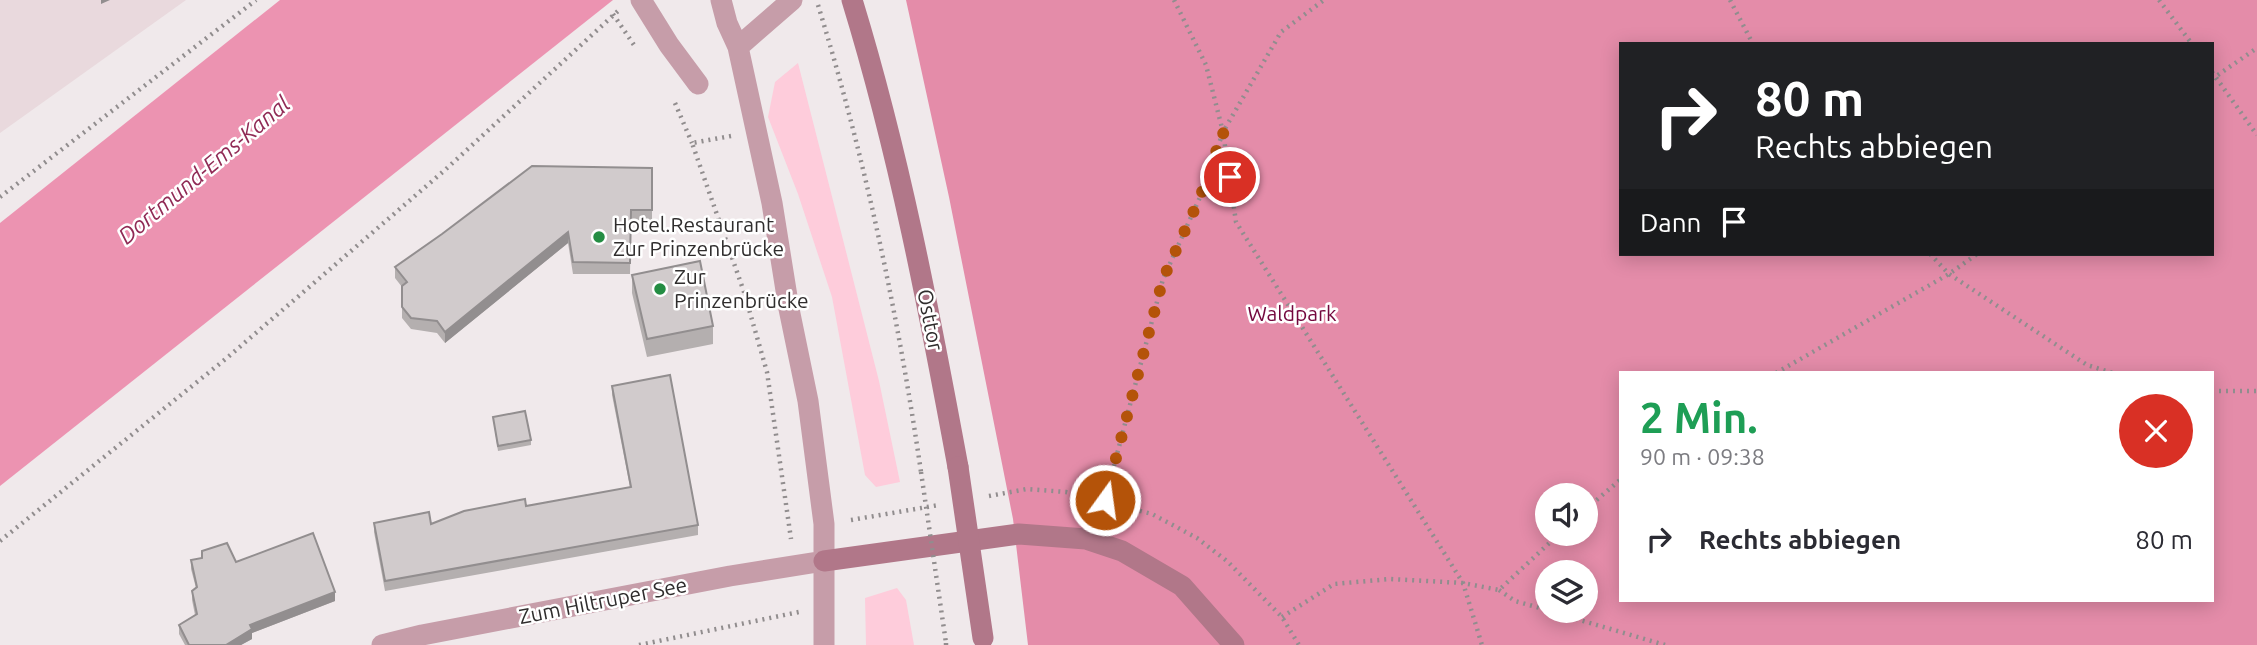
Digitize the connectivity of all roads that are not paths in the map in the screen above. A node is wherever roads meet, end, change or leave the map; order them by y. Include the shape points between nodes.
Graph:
1 (721, 0) edge
2 (792, 0) edge
3 (853, 5) edge
4 (637, 6) edge
5 (738, 47) junction
6 (698, 84) dead end
7 (824, 561) junction
8 (983, 641) edge
9 (382, 645) edge
10 (824, 645) edge
11 (1234, 645) edge

1 - 5 street
2 - 5 street
3 - 8 main road, Osttor, bridge via 928,305
4 - 6 street
5 - 7 street via 808,401 824,524
7 - 9 street, Zum Hiltruper See
7 - 10 street
7 - 11 main road via 1019,534 1086,539 1122,551 1182,586

